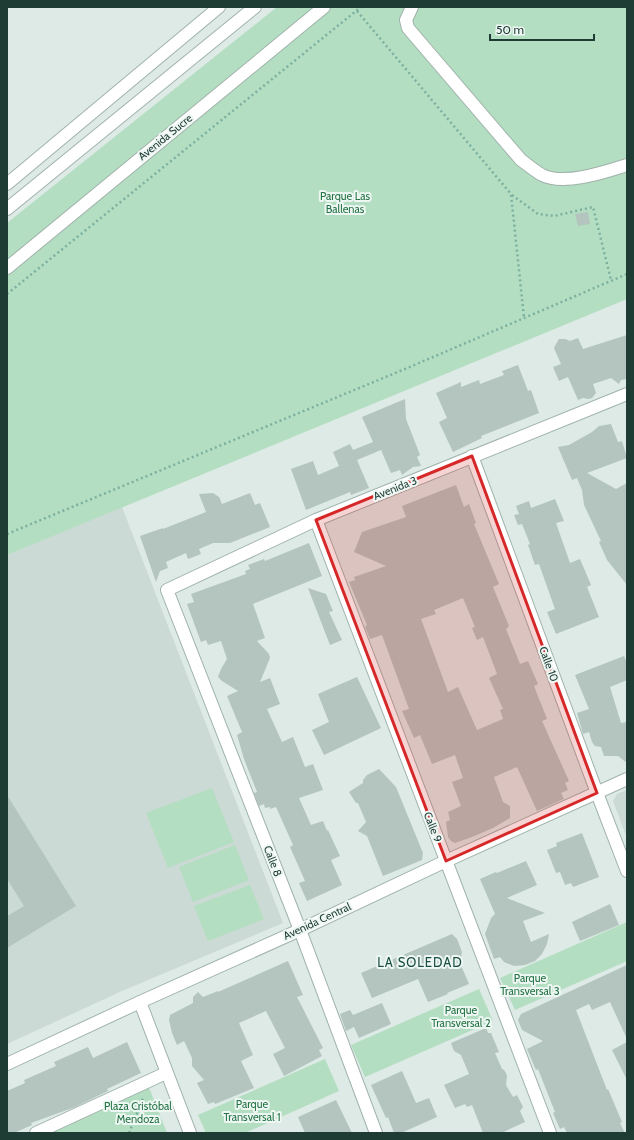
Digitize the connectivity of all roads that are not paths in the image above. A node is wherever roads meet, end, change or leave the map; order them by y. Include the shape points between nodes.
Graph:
1 (218, 7) edge
2 (255, 7) edge
3 (324, 7) edge
4 (412, 7) edge
5 (627, 164) edge
6 (7, 184) edge
7 (7, 209) edge
8 (7, 268) edge
9 (626, 396) edge
10 (472, 456) junction
11 (316, 520) junction
12 (167, 590) joint
13 (627, 779) edge
14 (597, 793) junction
15 (446, 861) junction
16 (627, 870) edge
17 (300, 930) junction
18 (140, 1002) junction
19 (7, 1064) edge
20 (166, 1072) junction
21 (36, 1133) edge
22 (190, 1133) edge
23 (376, 1133) edge
24 (550, 1133) edge

1 - 6 street
2 - 7 street
3 - 8 street, Avenida Sucre
4 - 5 street via 406,20 408,28 521,160 542,175 566,180 603,173
9 - 10 street, Avenida 3
10 - 11 street, Avenida 3
10 - 14 street, Calle 10
11 - 12 street, Avenida 3
11 - 15 street, Calle 9
12 - 17 street, Calle 8
13 - 14 street, Avenida Central
14 - 15 street, Avenida Central
14 - 16 street, Calle 10
15 - 17 street, Avenida Central
15 - 24 street, Calle 9
17 - 18 street, Avenida Central
17 - 23 street, Calle 8
18 - 19 street, Avenida Central
18 - 20 street
20 - 21 street
20 - 22 street

